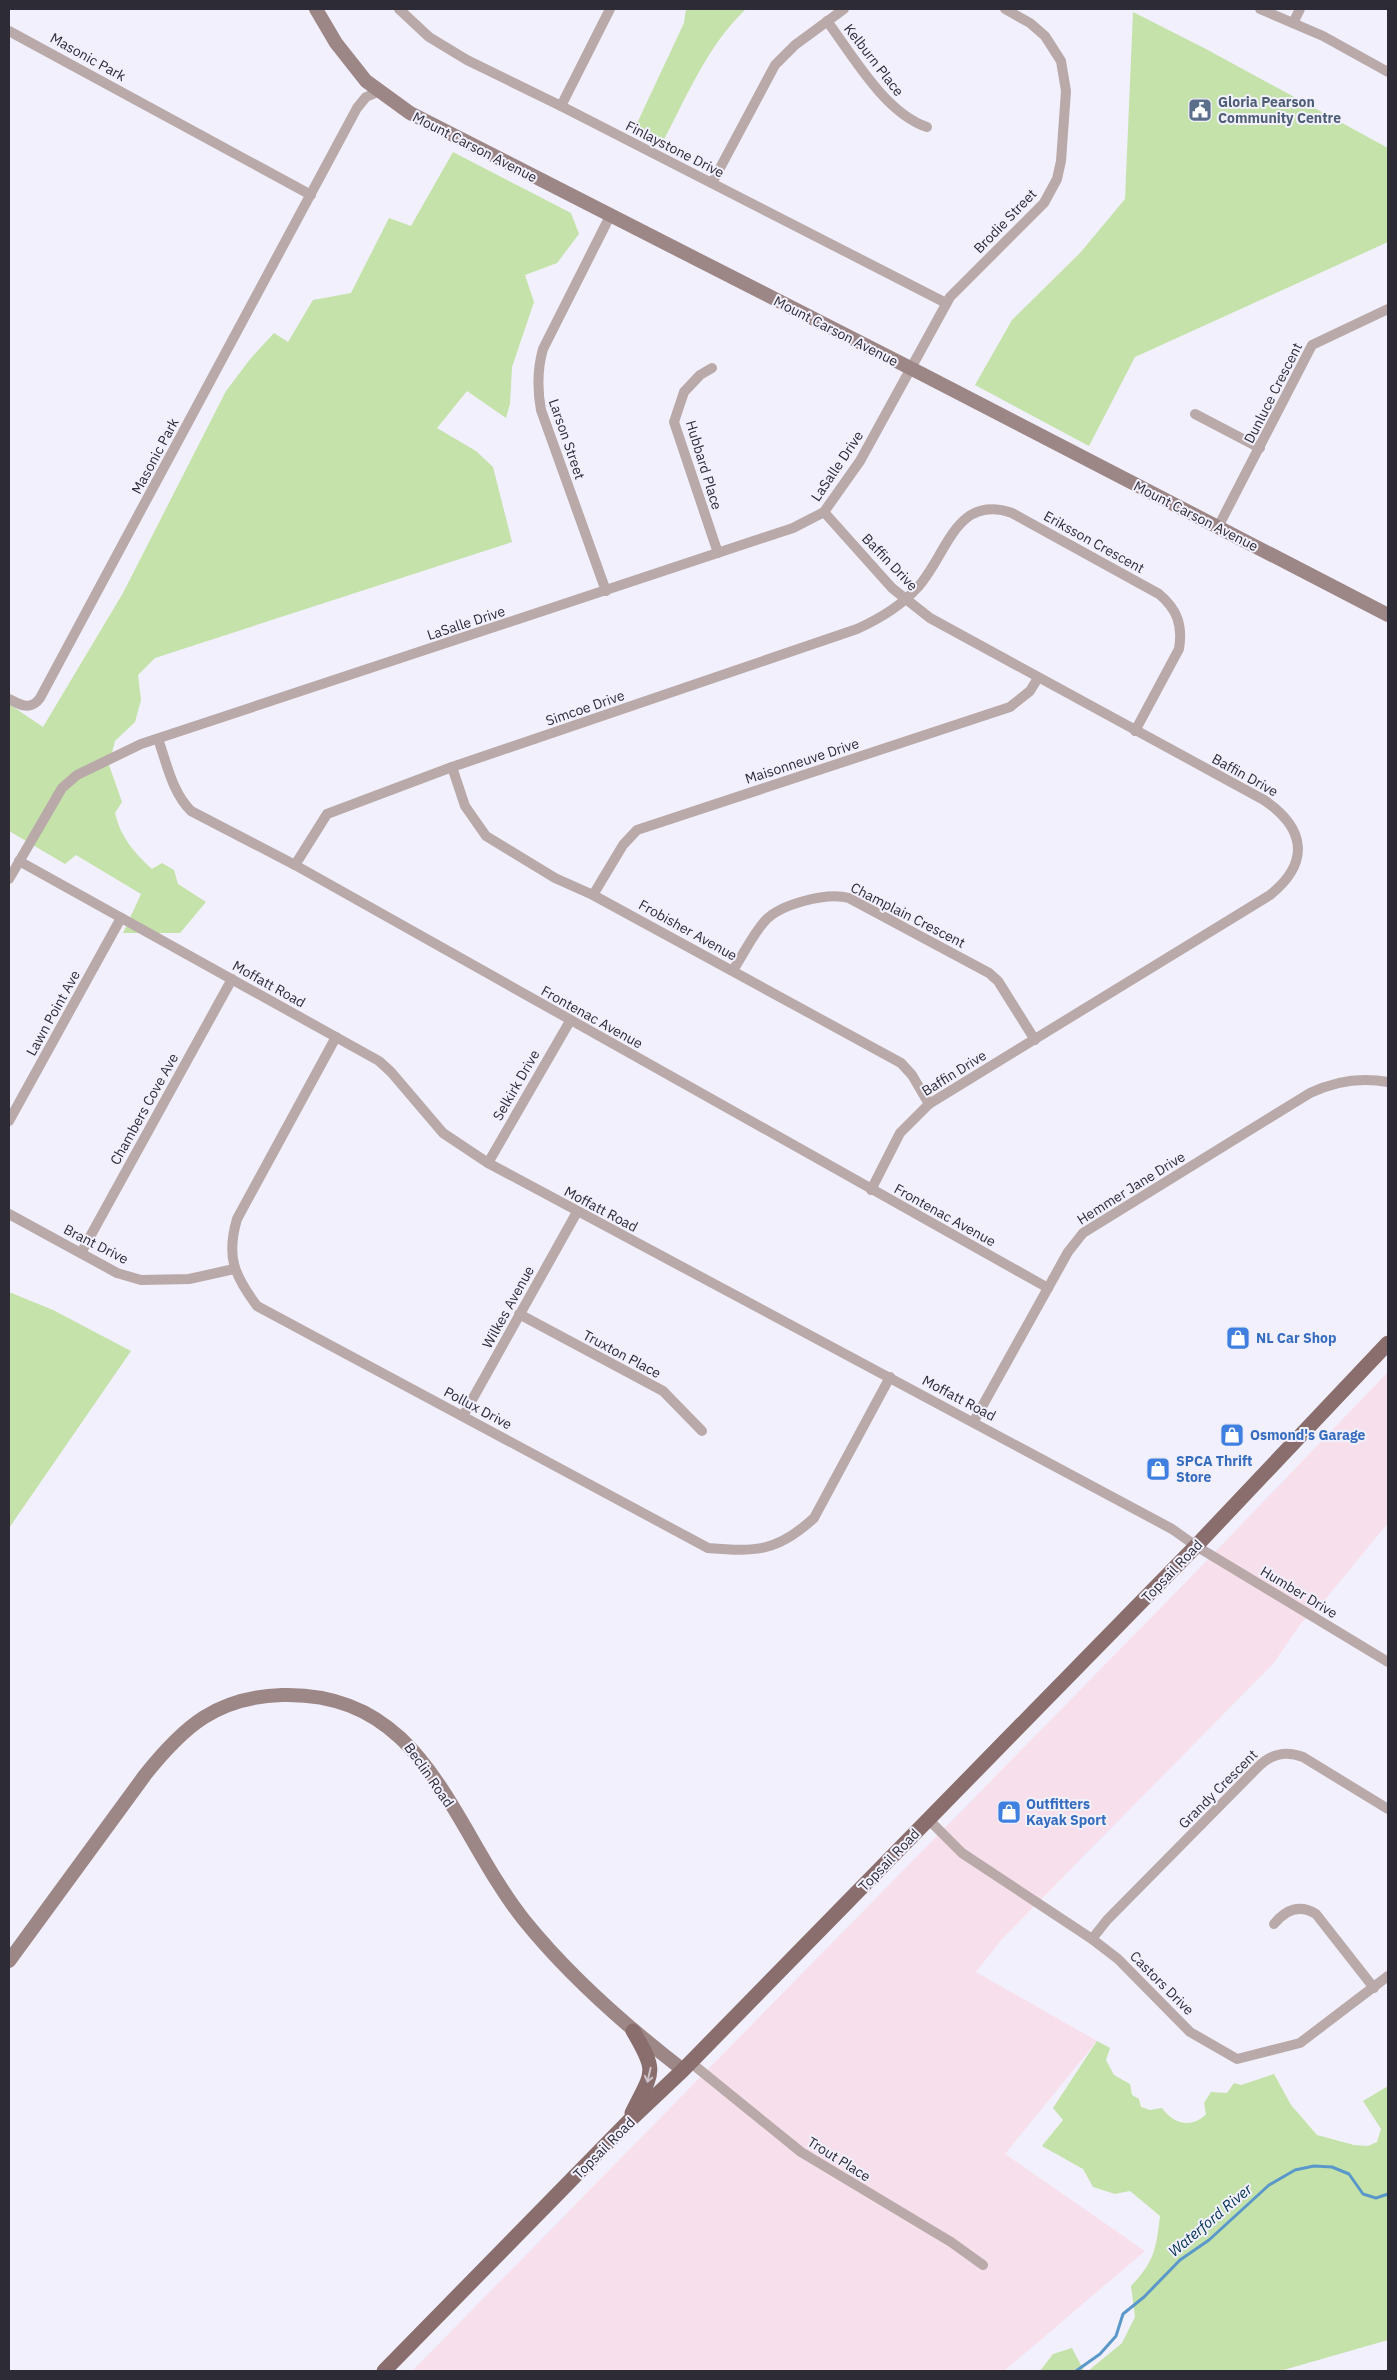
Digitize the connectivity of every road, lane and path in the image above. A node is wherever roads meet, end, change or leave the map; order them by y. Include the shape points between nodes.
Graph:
1 (316, 9) edge
2 (399, 9) edge
3 (610, 9) edge
4 (844, 9) edge
5 (1005, 9) edge
6 (1260, 9) edge
7 (1300, 9) edge
8 (827, 21) junction
9 (1292, 23) junction
10 (9, 31) edge
11 (1388, 72) edge
12 (378, 92) junction
13 (561, 106) junction
14 (927, 127) dead end
15 (712, 184) junction
16 (311, 195) junction
17 (610, 216) junction
18 (946, 303) junction
19 (1388, 310) edge
20 (712, 368) dead end
21 (911, 369) junction
22 (1195, 414) dead end
23 (1260, 448) junction
24 (824, 512) junction
25 (1218, 527) junction
26 (718, 553) junction
27 (606, 591) junction
28 (905, 600) junction
29 (1388, 615) edge
30 (1038, 678) junction
31 (9, 699) edge
32 (1135, 731) junction
33 (158, 739) junction
34 (452, 767) junction
35 (19, 861) junction
36 (295, 865) junction
37 (9, 878) edge
38 (593, 894) junction
39 (121, 918) junction
40 (732, 970) junction
41 (232, 979) junction
42 (570, 1021) junction
43 (336, 1037) junction
44 (1035, 1040) junction
45 (1388, 1079) edge
46 (929, 1104) junction
47 (9, 1121) edge
48 (488, 1163) junction
49 (871, 1190) junction
50 (577, 1212) junction
51 (9, 1214) edge
52 (81, 1253) junction
53 (234, 1269) junction
54 (1048, 1288) junction
55 (519, 1314) junction
56 (1388, 1343) edge
57 (890, 1377) junction
58 (463, 1416) junction
59 (974, 1422) junction
60 (702, 1431) dead end
61 (1196, 1546) junction
62 (1388, 1662) edge
63 (1388, 1809) edge
64 (928, 1820) junction
65 (1274, 1924) dead end
66 (1092, 1939) junction
67 (9, 1961) edge
68 (1388, 1976) edge
69 (1374, 1988) junction
70 (633, 2031) junction
71 (687, 2066) junction
72 (628, 2122) junction
73 (983, 2265) dead end
74 (384, 2371) edge

1 - 12 main road, Mount Carson Avenue via 336,43
2 - 13 street, Finlaystone Drive via 429,37 467,60
3 - 13 street
4 - 8 street
5 - 18 street, Brodie Street via 1045,36 1061,61 1066,91 1059,170 1044,203
6 - 9 street
7 - 9 street
8 - 14 street, Kelburn Place via 890,104 908,119
8 - 15 street via 775,65
9 - 11 street via 1333,41
10 - 16 street, Masonic Park
12 - 16 street, Masonic Park via 366,97 357,108
12 - 17 main road, Mount Carson Avenue via 431,125
13 - 15 street, Finlaystone Drive
15 - 18 street, Finlaystone Drive
16 - 31 street, Masonic Park via 40,698 26,706
17 - 21 main road, Mount Carson Avenue
17 - 27 street, Larson Street via 542,349 538,369 541,410
18 - 21 street, Brodie Street
19 - 23 street, Dunluce Crescent via 1312,345
20 - 26 street, Hubbard Place via 684,392 674,422
21 - 24 street, LaSalle Drive via 860,461
21 - 25 main road, Mount Carson Avenue
22 - 23 street
23 - 25 street, Dunluce Crescent
24 - 26 street, LaSalle Drive via 793,528
24 - 28 street, Baffin Drive
25 - 29 main road, Mount Carson Avenue
26 - 27 street, LaSalle Drive
27 - 33 street, LaSalle Drive
28 - 30 street, Baffin Drive via 930,618
28 - 32 street, Eriksson Crescent via 929,575 956,527 971,515 989,509 1012,513 1159,594 1175,612 1181,636 1173,661
28 - 34 street, Simcoe Drive via 858,629
30 - 32 street, Baffin Drive
30 - 38 street, Maisonneuve Drive via 1030,691 1010,707 637,830 623,845
32 - 44 street, Baffin Drive via 1276,808 1285,817 1298,842 1292,874 1270,895
33 - 35 street, LaSalle Drive via 77,775 62,788
33 - 36 street, Frontenac Avenue via 176,791 191,811
34 - 36 street, Simcoe Drive via 327,814
34 - 38 street, Frobisher Avenue via 465,806 486,836 554,878
35 - 37 street, LaSalle Drive
35 - 39 street, Moffatt Road
36 - 42 street, Frontenac Avenue
38 - 40 street, Frobisher Avenue
39 - 41 street, Moffatt Road
39 - 47 street, Lawn Point Ave
40 - 44 street, Champlain Crescent via 764,921 807,900 837,895 849,898 988,973 998,981
40 - 46 street, Frobisher Avenue via 901,1063 912,1074
41 - 43 street, Moffatt Road
41 - 52 street, Chambers Cove Ave
42 - 48 street, Selkirk Drive
42 - 49 street, Frontenac Avenue
43 - 48 street, Moffatt Road via 385,1066 443,1134
43 - 53 street, Pollux Drive via 236,1219 231,1240
44 - 46 street, Baffin Drive
45 - 54 street, Hemmer Jane Drive via 1344,1082 1320,1088 1300,1098 1083,1234 1072,1245
46 - 49 street, Baffin Drive via 900,1133
48 - 50 street, Moffatt Road
49 - 54 street, Frontenac Avenue
50 - 55 street, Wilkes Avenue
50 - 57 street, Moffatt Road
51 - 52 street, Brant Drive
52 - 53 street, Brant Drive via 116,1272 141,1280 189,1279
53 - 58 street, Pollux Drive via 257,1306
54 - 59 street, Hemmer Jane Drive
55 - 58 street, Wilkes Avenue
55 - 60 street, Truxton Place via 663,1391
56 - 61 main road, Topsail Road
57 - 58 street, Pollux Drive via 814,1518 782,1542 764,1549 708,1548
57 - 59 street, Moffatt Road
59 - 61 street, Moffatt Road via 1164,1524
61 - 62 street, Humber Drive
61 - 64 main road, Topsail Road
63 - 66 street, Grandy Crescent via 1303,1757 1288,1753 1273,1756 1232,1793
64 - 66 street, Castors Drive via 962,1853
64 - 71 main road, Topsail Road
65 - 69 street via 1296,1908 1316,1914
66 - 69 street, Castors Drive via 1118,1959 1190,2032 1237,2059 1300,2043
67 - 70 main road, Beclin Road via 145,1775 174,1741 195,1722 227,1705 260,1696 295,1695 348,1704 388,1726 406,1742 424,1764 496,1883 525,1921
68 - 69 street, Castors Drive
70 - 71 main road, Beclin Road
70 -> 72 main road via 647,2055 651,2076
71 - 72 main road, Topsail Road
71 - 73 street, Trout Place via 801,2152 951,2242
72 - 74 main road, Topsail Road

